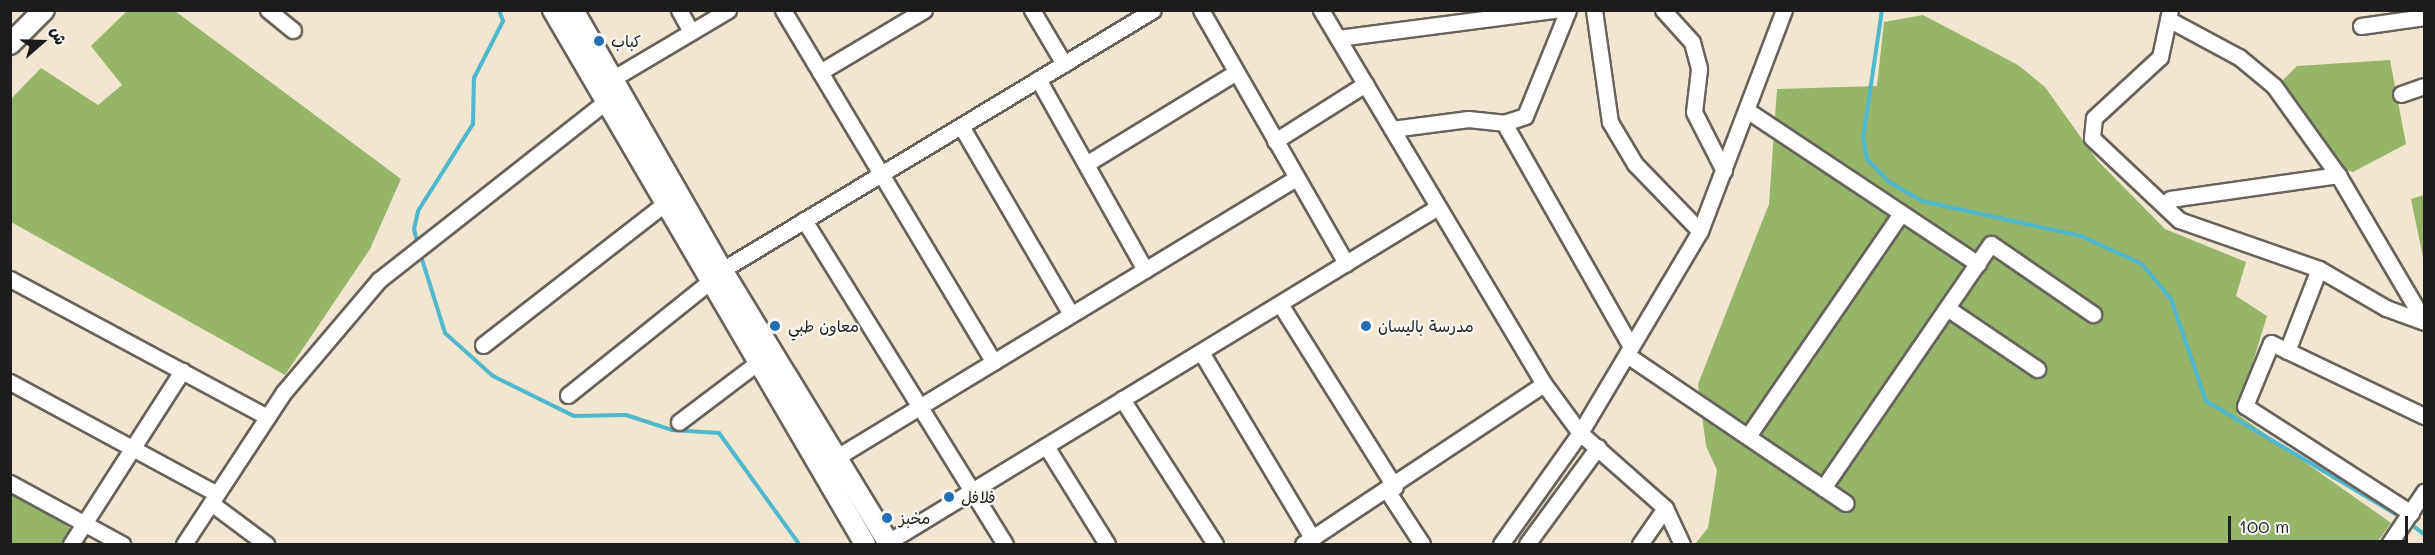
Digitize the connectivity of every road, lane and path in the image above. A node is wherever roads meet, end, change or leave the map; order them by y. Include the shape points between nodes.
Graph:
1 (44, 10) edge
2 (268, 10) edge
3 (553, 10) edge
4 (573, 10) edge
5 (679, 10) edge
6 (728, 10) edge
7 (783, 10) edge
8 (924, 10) edge
9 (1032, 10) edge
10 (1153, 10) edge
11 (1201, 10) edge
12 (1321, 10) edge
13 (1555, 10) edge
14 (1568, 10) edge
15 (1593, 10) edge
16 (1663, 10) edge
17 (1784, 10) edge
18 (2169, 15) edge
19 (2424, 17) edge
20 (2361, 26) dead end
21 (293, 30) dead end
22 (691, 32) junction
23 (1338, 38) junction
24 (10, 44) edge
25 (1064, 64) junction
26 (820, 72) junction
27 (1236, 72) junction
28 (612, 79) junction
29 (1038, 79) junction
30 (1365, 84) junction
31 (2424, 86) edge
32 (2401, 94) dead end
33 (605, 102) junction
34 (1748, 111) junction
35 (1503, 123) junction
36 (961, 126) junction
37 (1392, 129) junction
38 (1275, 141) junction
39 (1086, 164) junction
40 (1724, 171) junction
41 (881, 174) junction
42 (2338, 175) junction
43 (1296, 178) junction
44 (2170, 199) dead end
45 (664, 204) junction
46 (1438, 207) junction
47 (1901, 213) junction
48 (804, 220) junction
49 (1700, 231) junction
50 (1346, 263) junction
51 (1978, 264) junction
52 (2319, 269) junction
53 (1145, 270) junction
54 (716, 276) junction
55 (10, 279) edge
56 (1280, 304) junction
57 (1947, 308) junction
58 (1071, 314) junction
59 (2093, 314) dead end
60 (2424, 322) edge
61 (750, 333) junction
62 (483, 345) dead end
63 (1629, 351) junction
64 (2287, 351) junction
65 (1201, 352) junction
66 (994, 362) junction
67 (757, 363) junction
68 (2037, 369) dead end
69 (182, 371) junction
70 (10, 382) edge
71 (1544, 384) junction
72 (568, 395) dead end
73 (1122, 399) junction
74 (920, 406) junction
75 (2424, 416) edge
76 (267, 417) junction
77 (679, 422) dead end
78 (1580, 433) junction
79 (1748, 436) junction
80 (1046, 446) junction
81 (1598, 447) junction
82 (133, 448) junction
83 (837, 457) junction
84 (10, 483) edge
85 (1823, 488) junction
86 (1392, 489) junction
87 (972, 491) junction
88 (2424, 492) edge
89 (214, 498) junction
90 (1846, 503) dead end
91 (1665, 508) junction
92 (2411, 513) junction
93 (85, 524) junction
94 (1308, 542) edge
95 (889, 543) edge
96 (71, 544) edge
97 (122, 544) edge
98 (184, 544) edge
99 (266, 544) edge
100 (865, 544) edge
101 (1005, 544) edge
102 (1107, 544) edge
103 (1215, 544) edge
104 (1422, 544) edge
105 (1501, 544) edge
106 (1527, 544) edge
107 (1640, 544) edge
108 (1682, 544) edge
109 (2389, 544) edge

1 - 24 main road
2 - 21 street
3 - 33 main road
4 - 28 main road
5 - 22 street
6 - 22 street
7 - 26 street
8 - 26 street
9 - 25 street
10 - 25 street
11 - 27 street
12 - 23 street
13 - 23 street
14 - 35 street via 1534,103 1526,116
15 - 49 street via 1610,122 1635,164
16 - 40 street via 1692,42 1699,69 1694,112
17 - 34 street
18 - 42 street via 2263,75
18 - 52 street via 2160,57 2094,118 2092,138 2179,220 2211,236
19 - 20 street
22 - 28 street
23 - 30 street
25 - 29 street
26 - 41 street
27 - 38 street
27 - 39 street
28 - 54 main road
29 - 36 street
29 - 39 street
30 - 37 street
30 - 38 street
31 - 32 street
33 - 45 main road
33 - 76 street via 411,250 309,358
34 - 40 street
34 - 47 street
35 - 37 street via 1468,119
35 - 63 street
36 - 41 street
36 - 58 street
37 - 46 street
38 - 43 street
39 - 53 street
40 - 49 street
41 - 48 street
41 - 66 street
42 - 44 street
42 - 60 street
43 - 50 street
43 - 53 street
45 - 54 main road
45 - 62 street
46 - 50 street
46 - 71 street
47 - 51 street
47 - 79 street
48 - 54 street
48 - 74 street
49 - 63 street
50 - 56 street
51 - 57 street
51 - 59 street via 1991,244
52 - 60 street via 2386,308
52 - 64 street
53 - 58 street
54 - 61 main road
54 - 72 street
55 - 69 street
56 - 65 street
56 - 86 street
57 - 68 street
57 - 85 street
58 - 66 street
61 - 67 main road
61 - 83 main road
63 - 78 street
63 - 79 street
64 - 75 street
64 - 92 street via 2271,343 2245,406
65 - 73 street
65 - 94 street
66 - 74 street
67 - 77 street
67 - 100 main road
69 - 76 street
69 - 82 street
70 - 82 street
71 - 78 street
71 - 86 street
73 - 80 street
73 - 103 street
74 - 83 street
74 - 87 street
76 - 89 street
78 - 81 street
78 - 105 street
79 - 85 street
80 - 87 street
80 - 102 street
81 - 91 street
81 - 106 street
82 - 89 street
82 - 93 street
83 - 95 main road
84 - 93 street
85 - 90 street
86 - 94 street
86 - 104 street
87 - 95 street
87 - 101 street
88 - 92 street
89 - 98 street
89 - 99 street
91 - 107 street
91 - 108 street
92 - 109 street
93 - 96 street
93 - 97 street

